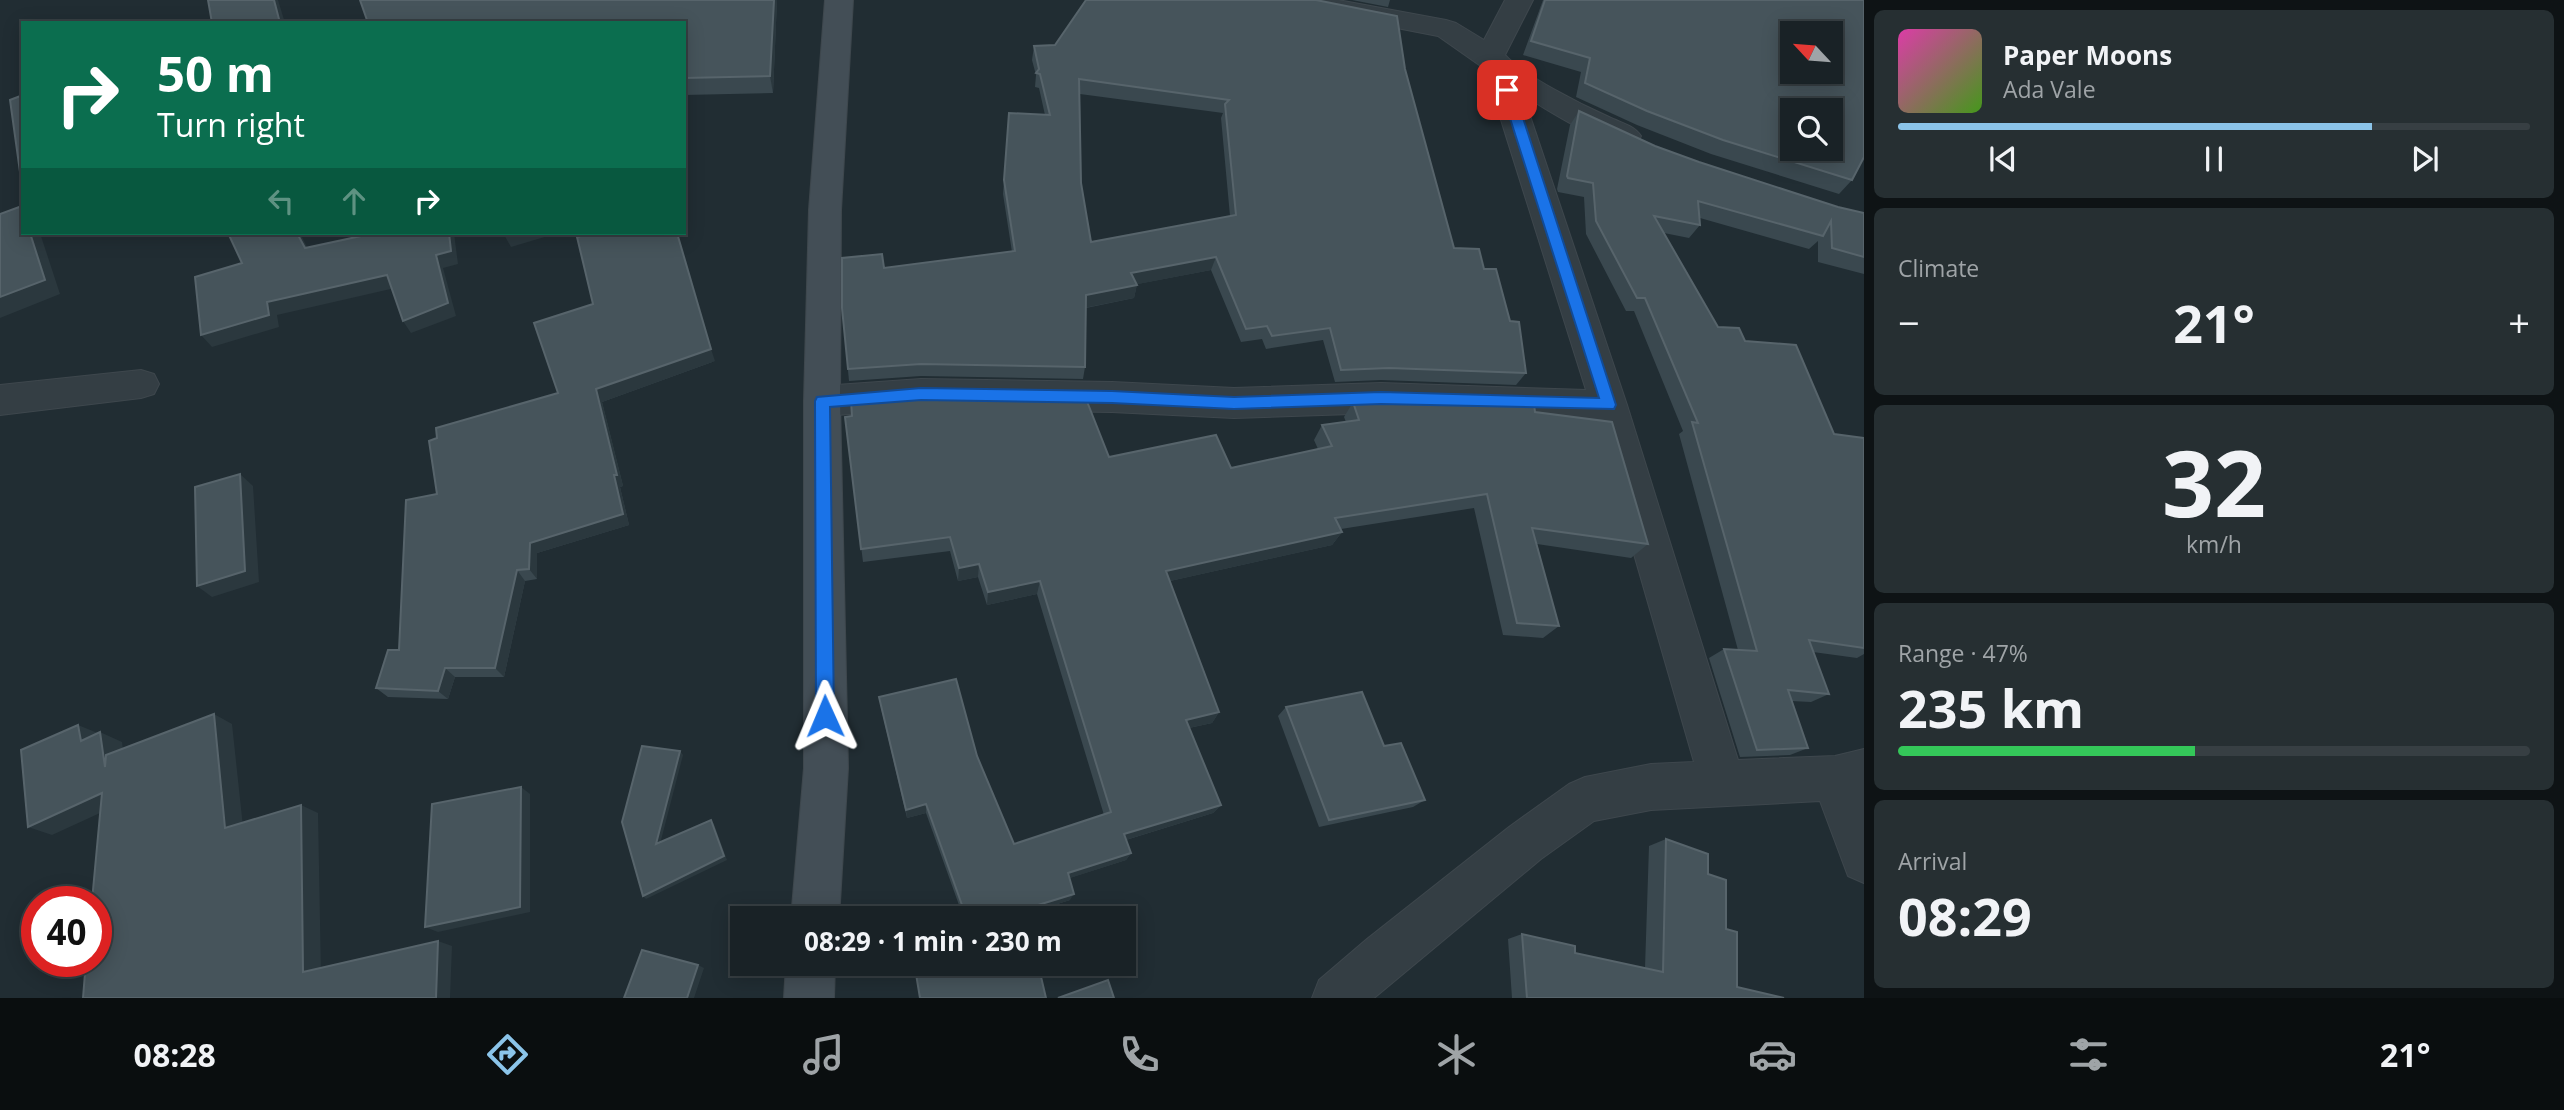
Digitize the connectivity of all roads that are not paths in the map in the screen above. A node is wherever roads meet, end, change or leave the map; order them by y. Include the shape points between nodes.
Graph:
1 (839, 0) edge
2 (1294, 0) edge
3 (1519, 0) edge
4 (1494, 61) junction
5 (1654, 147) edge
6 (141, 384) dead end
7 (0, 400) edge
8 (822, 401) junction
9 (1609, 405) junction
10 (1850, 774) edge
11 (1723, 784) junction
12 (1864, 860) edge
13 (816, 906) edge
14 (810, 976) edge
15 (809, 998) edge
16 (1337, 998) edge

1 - 8 street via 825,210
2 - 4 street via 1446,29
3 - 4 street
4 - 5 street via 1597,124
4 - 9 street
6 - 7 street
8 - 9 street via 921,394 1234,403 1381,398
8 - 13 street via 826,768
9 - 11 street
10 - 11 street
10 - 12 street
11 - 16 street via 1651,787 1585,800 1525,843
14 - 15 street

